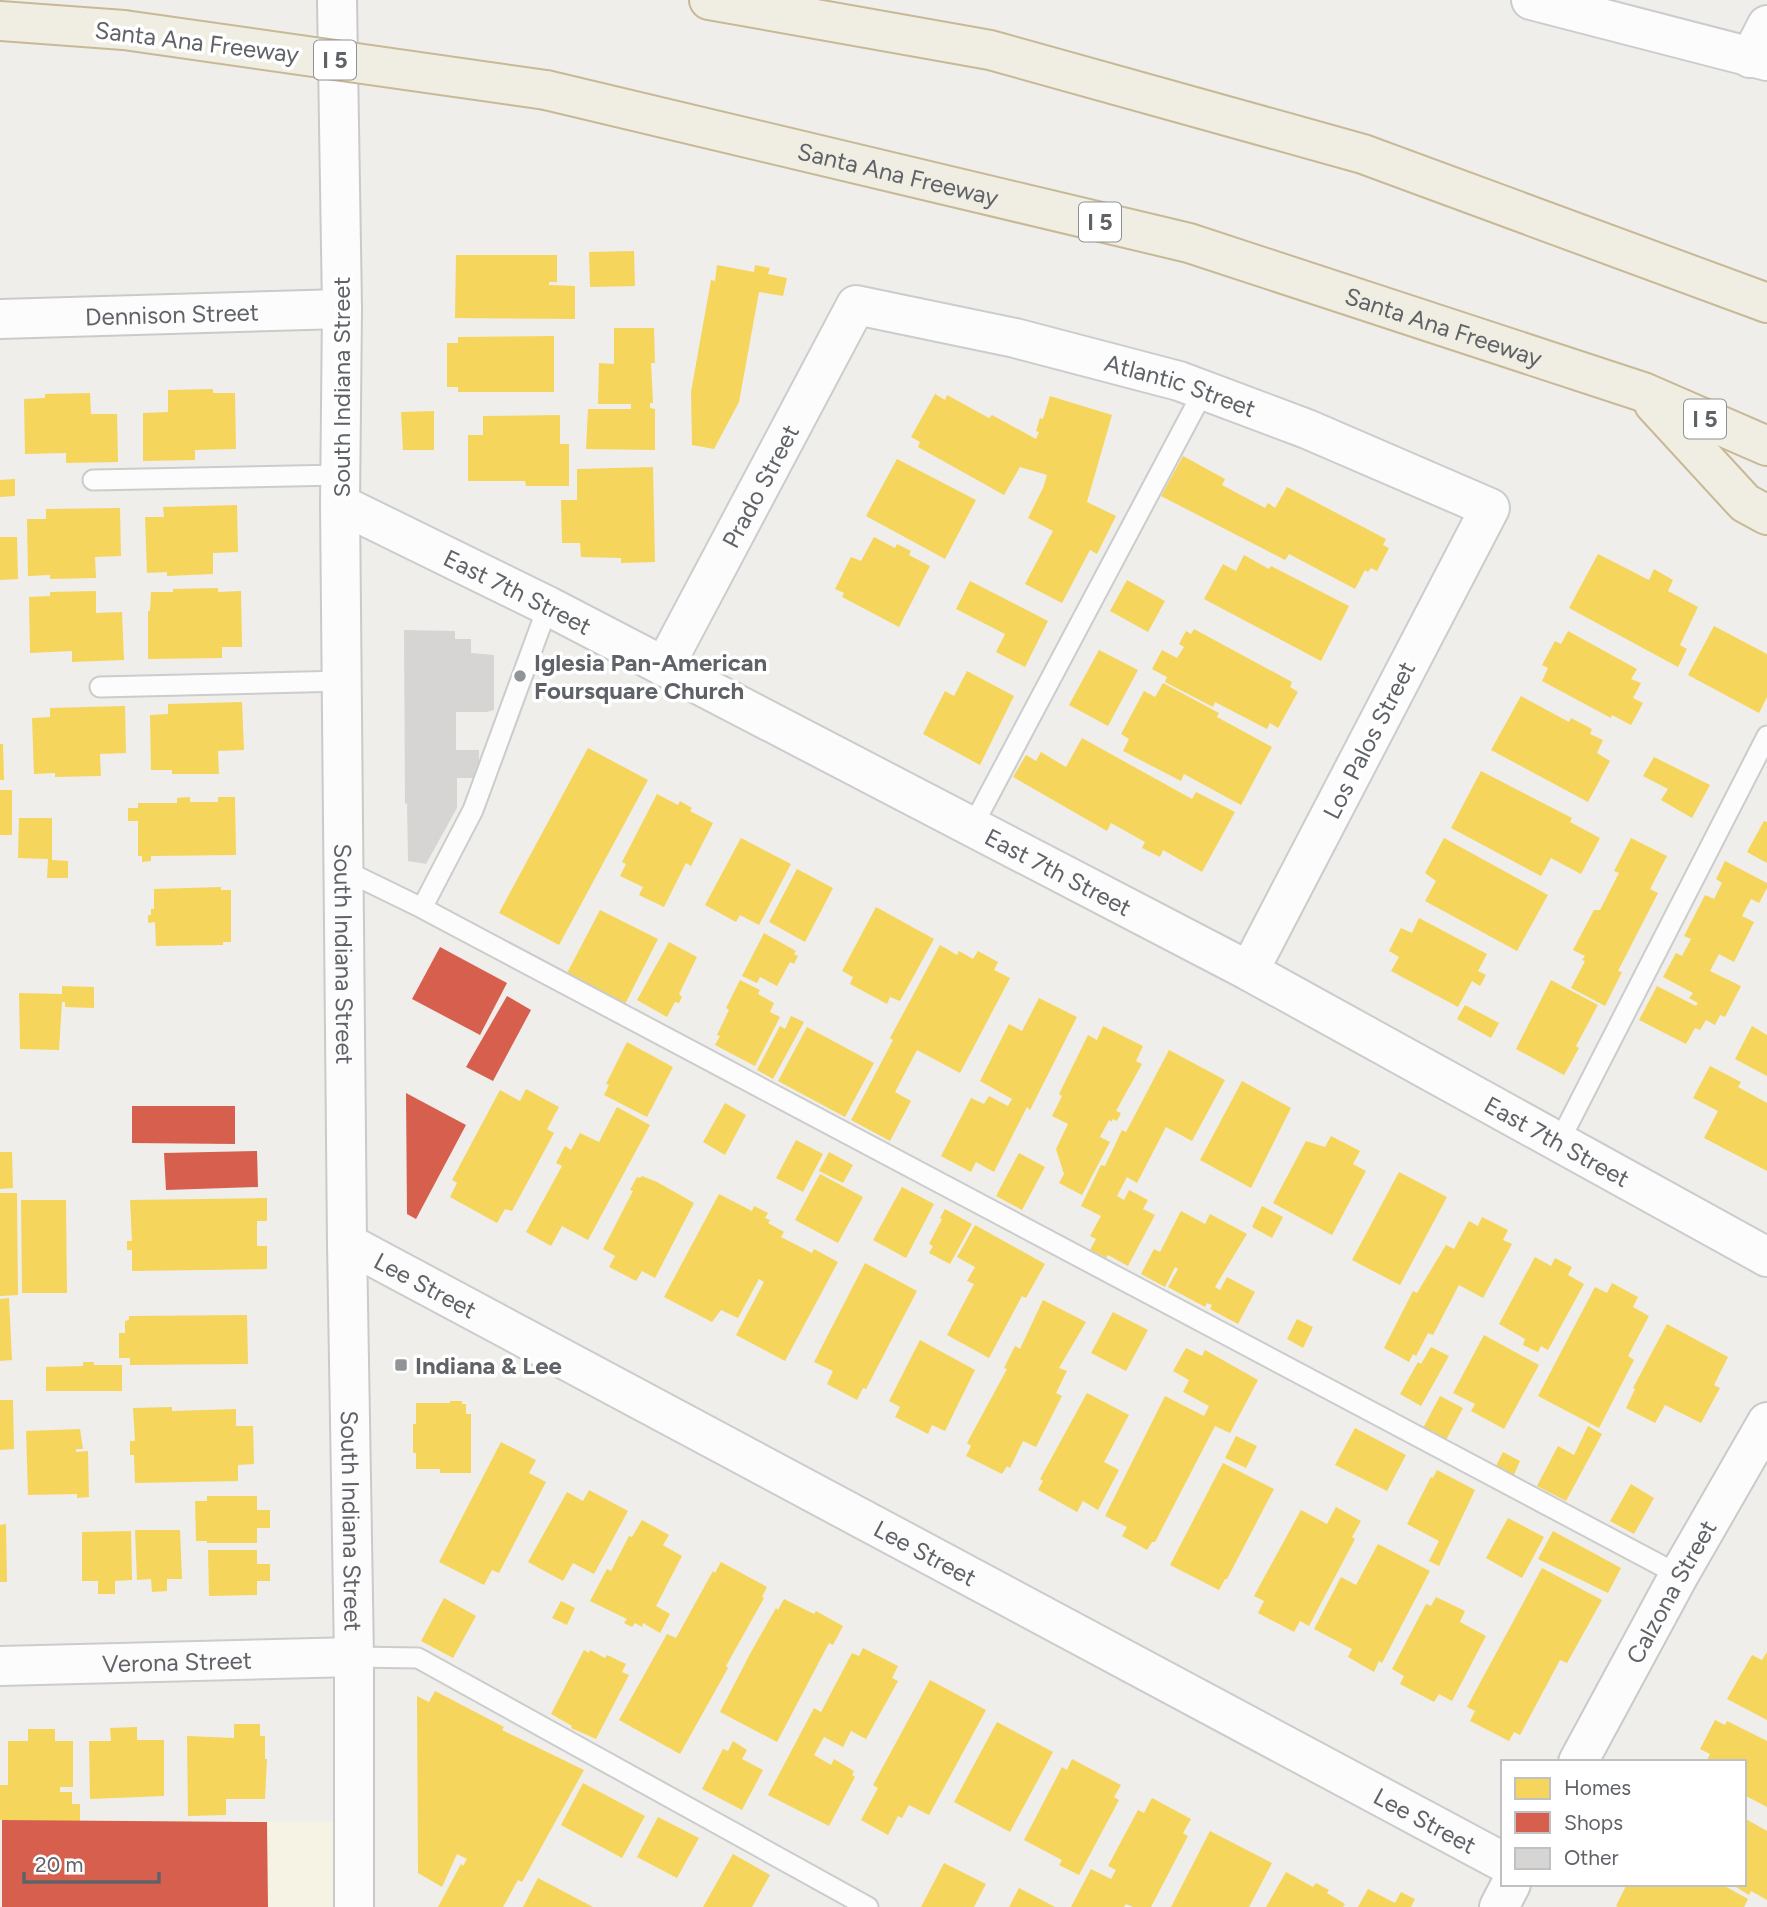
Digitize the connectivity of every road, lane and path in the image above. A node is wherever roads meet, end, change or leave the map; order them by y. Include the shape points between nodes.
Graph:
1 (337, 0) edge
2 (709, 0) edge
3 (1531, 0) edge
4 (0, 21) edge
5 (1761, 48) edge
6 (1767, 303) edge
7 (856, 305) joint
8 (342, 309) junction
9 (0, 319) edge
10 (1204, 390) junction
11 (1643, 392) junction
12 (1767, 446) edge
13 (93, 480) dead end
14 (340, 489) junction
15 (1490, 508) joint
16 (1767, 514) edge
17 (548, 606) junction
18 (664, 667) junction
19 (343, 681) junction
20 (100, 687) dead end
21 (1767, 736) edge
22 (972, 827) junction
23 (345, 870) junction
24 (422, 908) junction
25 (1249, 971) junction
26 (1559, 1142) junction
27 (347, 1243) junction
28 (1767, 1257) edge
29 (1767, 1422) edge
30 (1679, 1575) junction
31 (354, 1657) junction
32 (0, 1666) edge
33 (1579, 1760) edge
34 (1501, 1861) edge
35 (1510, 1886) edge
36 (354, 1907) edge
37 (868, 1907) edge
38 (1499, 1907) edge

1 - 8 street, South Indiana Street
2 - 6 highway via 990,50 1350,150
3 - 5 street
4 - 11 highway, Santa Ana Freeway / I 5, bridge via 124,30 546,90 1189,243
7 - 10 street, Atlantic Street via 1015,338
7 - 18 street, Prado Street
8 - 9 street, Dennison Street
8 - 14 street, South Indiana Street
10 - 15 street, Atlantic Street
10 - 22 lane
11 - 12 highway, Santa Ana Freeway / I 5
11 - 16 highway via 1745,503
13 - 14 lane
14 - 17 street, East 7th Street
14 - 19 street, South Indiana Street
15 - 25 street, Los Palos Street
17 - 18 street, East 7th Street
17 - 24 lane via 473,810
18 - 22 street, East 7th Street
19 - 20 lane
19 - 23 street, South Indiana Street
21 - 26 lane
22 - 25 street, East 7th Street
23 - 24 lane
23 - 27 street, South Indiana Street
24 - 30 lane
25 - 26 street, East 7th Street
26 - 28 street, East 7th Street
27 - 31 street, South Indiana Street
27 - 34 street, Lee Street
29 - 30 street, Calzona Street
30 - 33 street, Calzona Street
31 - 32 street, Verona Street
31 - 36 street, South Indiana Street
31 - 37 lane via 418,1658
35 - 38 street

